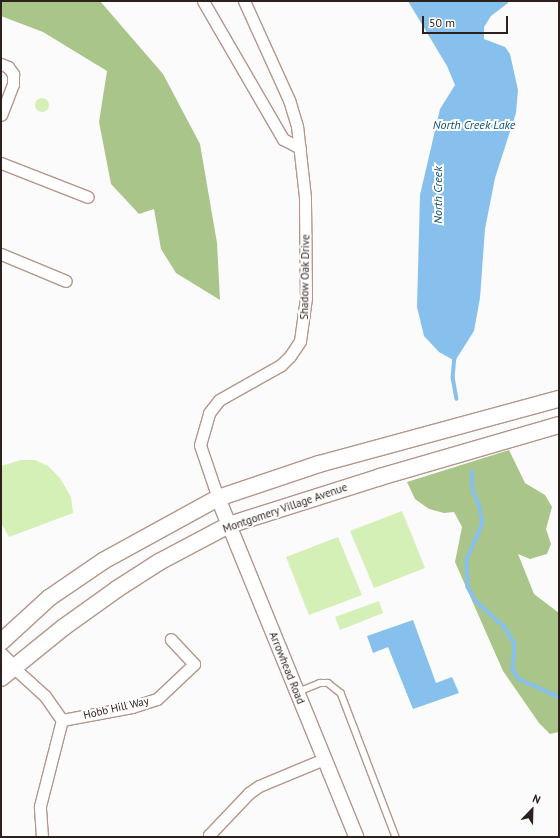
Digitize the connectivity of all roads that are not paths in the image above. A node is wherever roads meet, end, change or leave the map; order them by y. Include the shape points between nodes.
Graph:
1 (203, 1) edge
2 (244, 1) edge
3 (1, 64) edge
4 (1, 115) edge
5 (300, 148) junction
6 (1, 163) edge
7 (88, 197) dead end
8 (1, 254) edge
9 (66, 280) dead end
10 (559, 399) edge
11 (559, 425) edge
12 (218, 498) junction
13 (229, 525) junction
14 (171, 638) dead end
15 (1, 642) edge
16 (1, 655) edge
17 (13, 667) junction
18 (1, 678) edge
19 (297, 692) junction
20 (62, 720) junction
21 (324, 759) junction
22 (209, 836) edge
23 (42, 837) edge
24 (356, 837) edge
25 (396, 837) edge

1 - 5 street via 283,139
2 - 5 street, Shadow Oak Drive via 289,100
3 - 4 street via 8,67 13,74 13,84
5 - 12 street, Shadow Oak Drive via 305,197 306,298 300,341 286,360 219,400 209,412 200,445
6 - 7 street
8 - 9 street
10 - 12 main road via 319,464
11 - 13 main road, Montgomery Village Avenue via 380,477
12 - 13 street, Arrowhead Road
12 - 15 main road via 103,561 49,598
13 - 17 main road, Montgomery Village Avenue via 159,562 117,589 64,626
13 - 19 street, Arrowhead Road
14 - 20 street, Hobb Hill Way via 194,664 157,699 132,707
16 - 17 street
17 - 18 main road, Montgomery Village Avenue
17 - 20 street via 45,696
19 - 21 street, Arrowhead Road
19 - 25 lane via 320,683 328,683 341,693
20 - 23 street via 40,806
21 - 22 street via 259,786 235,806
21 - 24 street, Arrowhead Road

